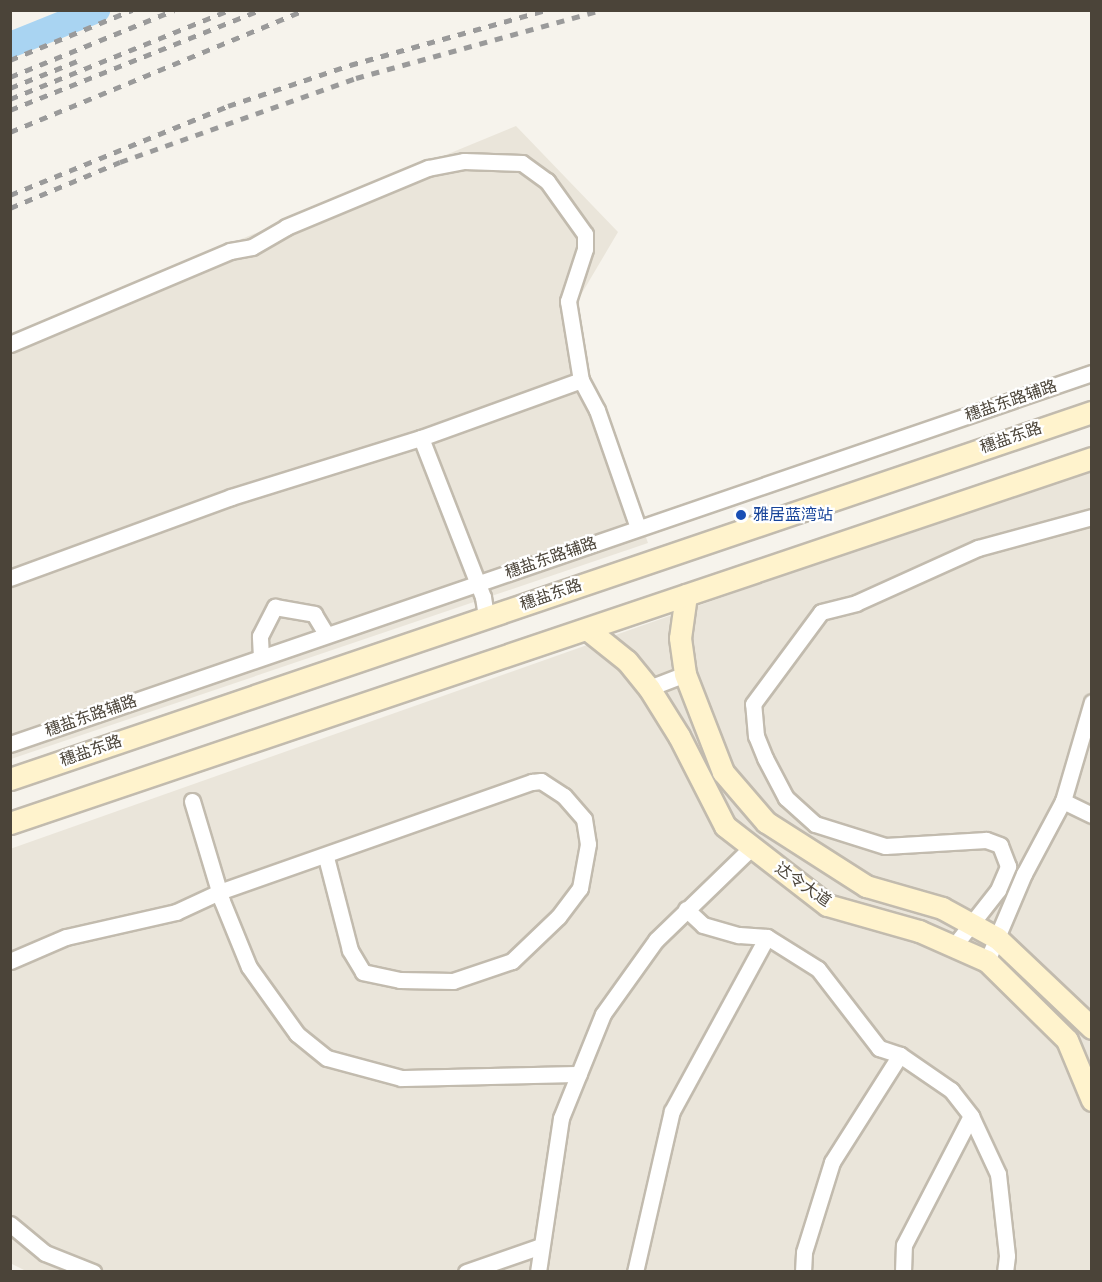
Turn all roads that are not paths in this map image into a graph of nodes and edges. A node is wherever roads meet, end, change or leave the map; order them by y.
1 (10, 344) edge
2 (1092, 373) edge
3 (581, 381) junction
4 (1092, 412) edge
5 (421, 438) junction
6 (1092, 458) edge
7 (1092, 517) edge
8 (638, 528) junction
9 (10, 578) edge
10 (478, 583) junction
11 (686, 595) junction
12 (486, 617) junction
13 (587, 629) junction
14 (326, 634) junction
15 (261, 657) junction
16 (685, 674) junction
17 (649, 688) junction
18 (1092, 702) edge
19 (10, 744) edge
20 (10, 779) edge
21 (192, 801) dead end
22 (1063, 801) junction
23 (1092, 815) edge
24 (10, 823) edge
25 (752, 847) junction
26 (326, 857) junction
27 (219, 892) junction
28 (686, 909) junction
29 (972, 924) junction
30 (767, 937) junction
31 (997, 938) junction
32 (954, 946) junction
33 (10, 961) edge
34 (987, 961) junction
35 (1092, 1028) edge
36 (900, 1056) junction
37 (579, 1074) junction
38 (1092, 1100) edge
39 (971, 1116) junction
40 (10, 1224) edge
41 (541, 1246) junction
42 (93, 1272) edge
43 (466, 1272) edge
44 (538, 1272) edge
45 (635, 1272) edge
46 (803, 1272) edge
47 (903, 1272) edge
48 (1005, 1272) edge

1 - 3 street
2 - 8 street, 穗盐东路辅路
3 - 5 street
3 - 8 street
4 - 12 main road, 穗盐东路
5 - 9 street
5 - 10 street
6 - 11 main road
7 - 29 street
8 - 10 street, 穗盐东路辅路
10 - 12 street
10 - 14 street, 穗盐东路辅路
11 - 13 main road
11 - 16 main road, 达令大道
12 - 20 main road, 穗盐东路
13 - 17 main road, 达令大道
13 - 24 main road
14 - 15 street, 穗盐东路辅路
14 - 15 street
15 - 19 street, 穗盐东路辅路
16 - 17 street
16 - 29 main road, 达令大道
17 - 25 main road, 达令大道
18 - 22 street
21 - 27 street
22 - 23 street
22 - 31 street
25 - 28 street
25 - 32 main road, 达令大道
26 - 26 street
26 - 27 street
27 - 33 street
27 - 37 street
28 - 30 street
28 - 37 street
29 - 31 main road, 达令大道
29 - 32 street
30 - 36 street
30 - 45 street
31 - 34 street
31 - 35 main road, 达令大道
32 - 34 main road, 达令大道
34 - 38 main road, 达令大道
36 - 39 street
36 - 46 street
37 - 41 street
39 - 47 street
39 - 48 street
40 - 42 street
41 - 43 street
41 - 44 street

